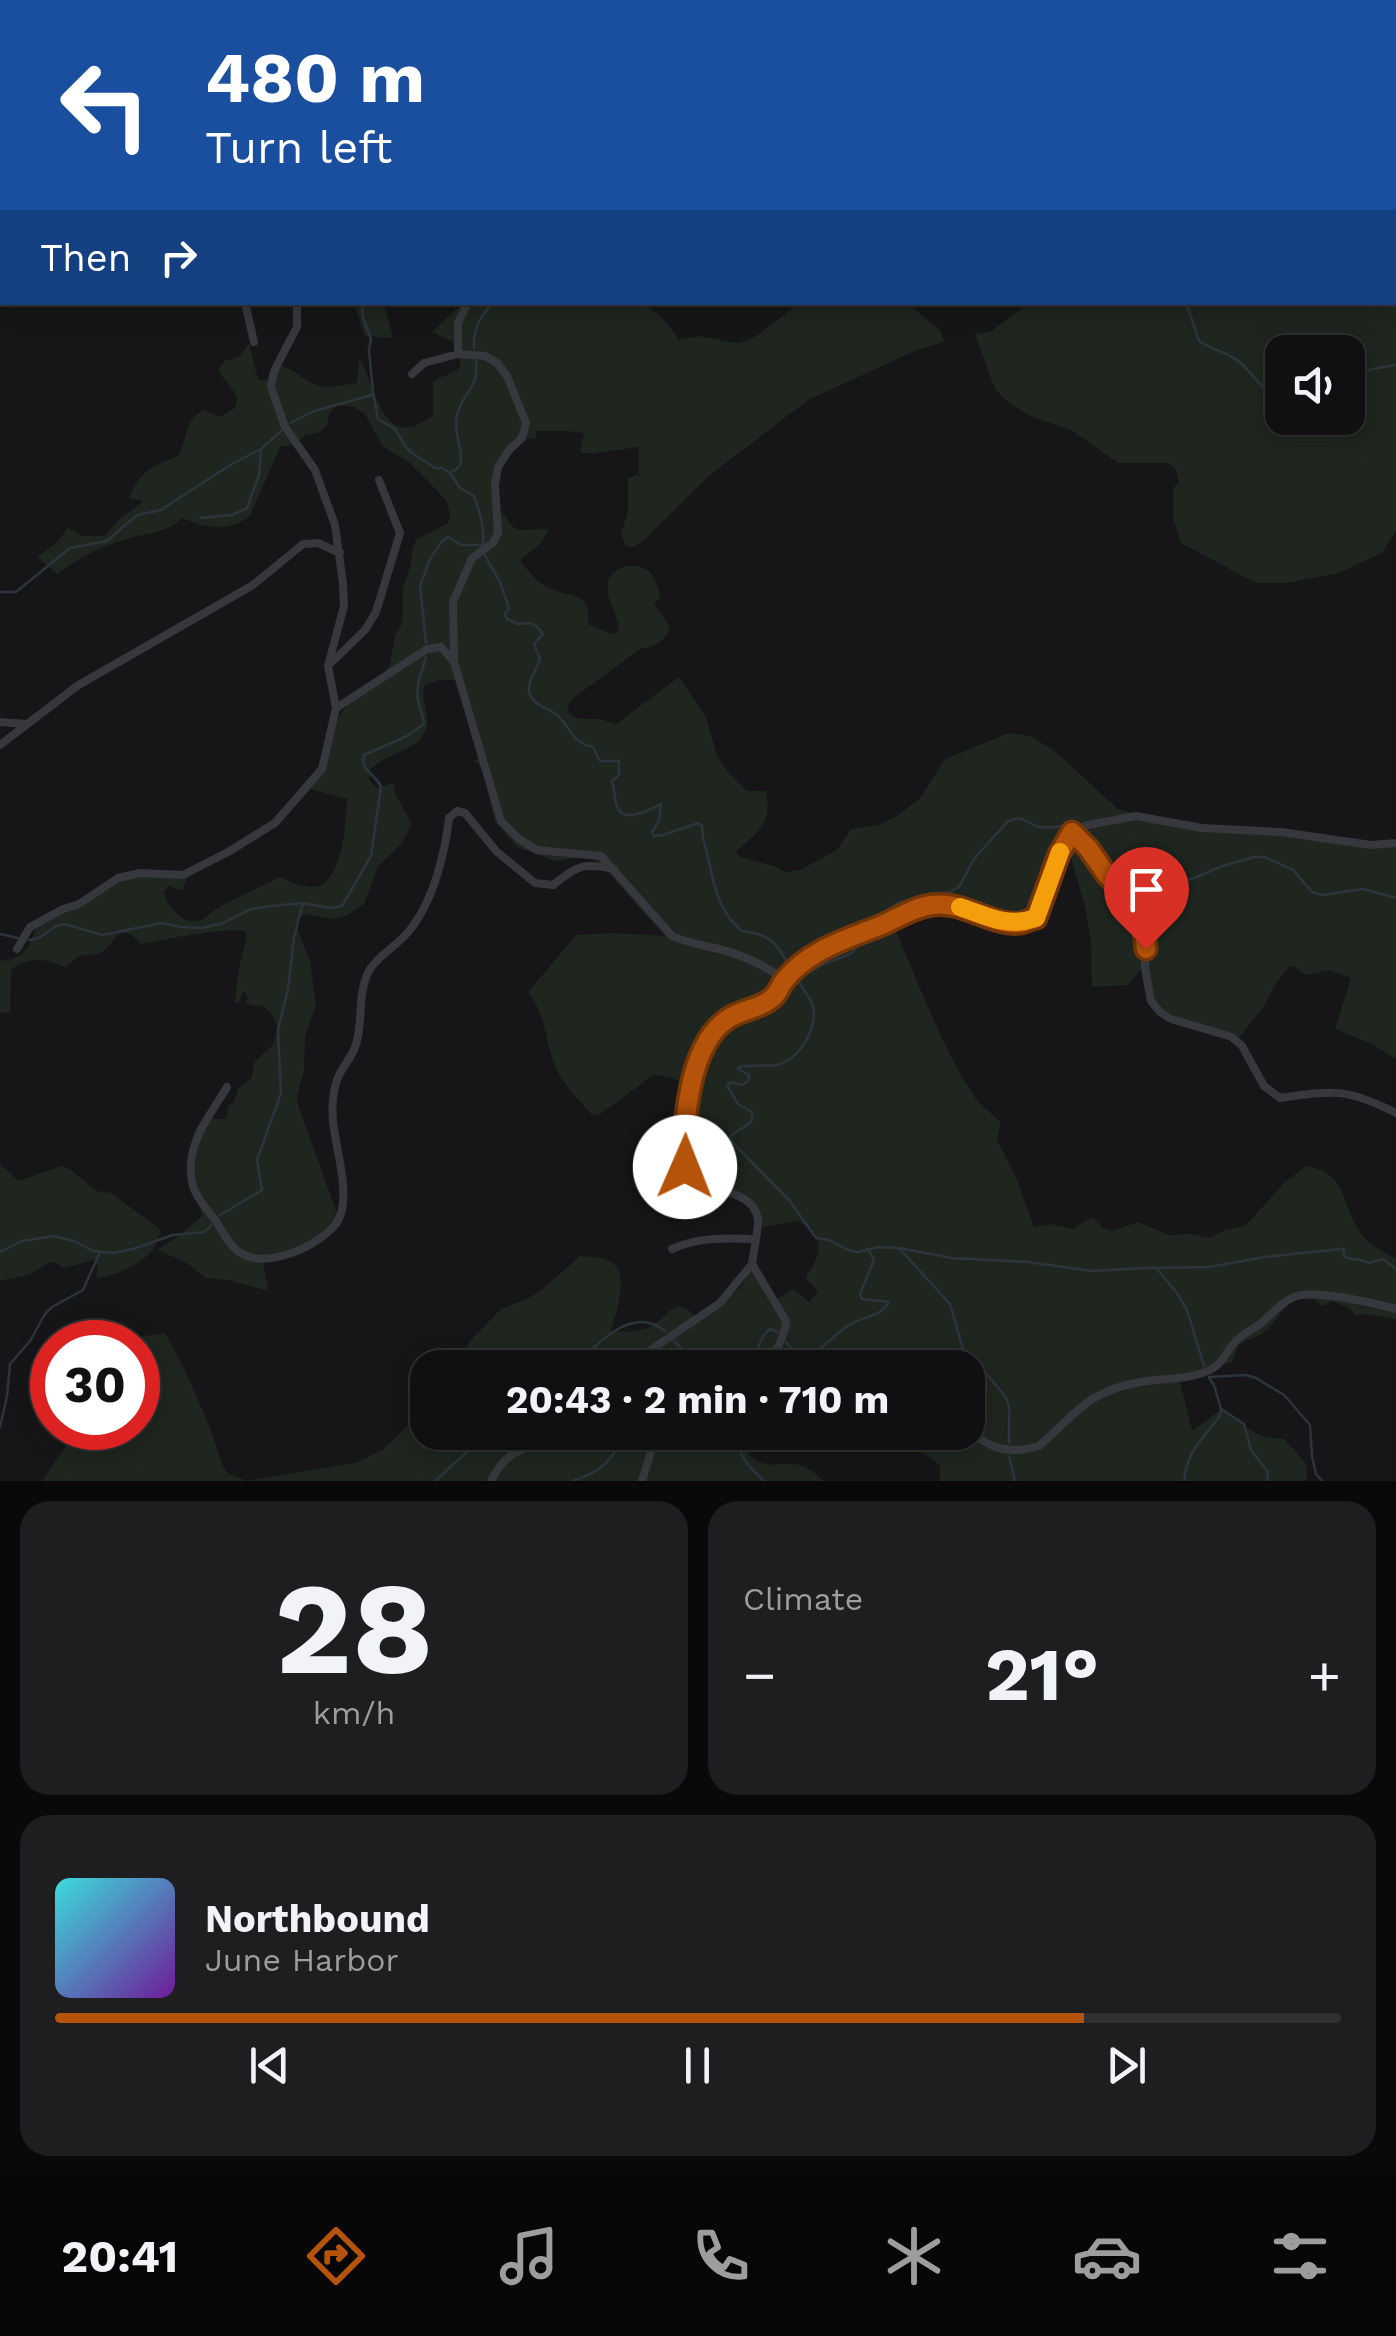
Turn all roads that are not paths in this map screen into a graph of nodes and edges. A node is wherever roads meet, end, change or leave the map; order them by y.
1 (246, 305) edge
2 (298, 305) edge
3 (467, 305) edge
4 (254, 342) dead end
5 (458, 354) junction
6 (412, 374) dead end
7 (379, 480) dead end
8 (340, 553) junction
9 (454, 662) junction
10 (328, 666) junction
11 (336, 708) junction
12 (0, 722) edge
13 (27, 724) junction
14 (0, 745) edge
15 (1072, 832) junction
16 (1396, 843) edge
17 (614, 870) junction
18 (16, 948) dead end
19 (785, 980) junction
20 (227, 1087) dead end
21 (1396, 1113) edge
22 (754, 1239) junction
23 (672, 1250) dead end
24 (752, 1264) junction
25 (1396, 1309) edge
26 (776, 1349) edge
27 (651, 1350) edge
28 (985, 1444) edge
29 (520, 1450) edge
30 (651, 1450) edge
31 (491, 1481) edge
32 (642, 1481) edge

1 - 4 street
2 - 8 street
3 - 5 street
5 - 6 street
5 - 9 street
7 - 10 street
8 - 10 street
8 - 13 street
9 - 11 street
9 - 17 street
10 - 11 street
11 - 18 street
12 - 13 street
13 - 14 street
15 - 16 street
15 - 19 street
15 - 21 street
17 - 19 street
17 - 20 street
19 - 22 street
22 - 23 street
22 - 24 street
24 - 26 street
24 - 27 street
25 - 28 street
29 - 31 street
30 - 32 street

